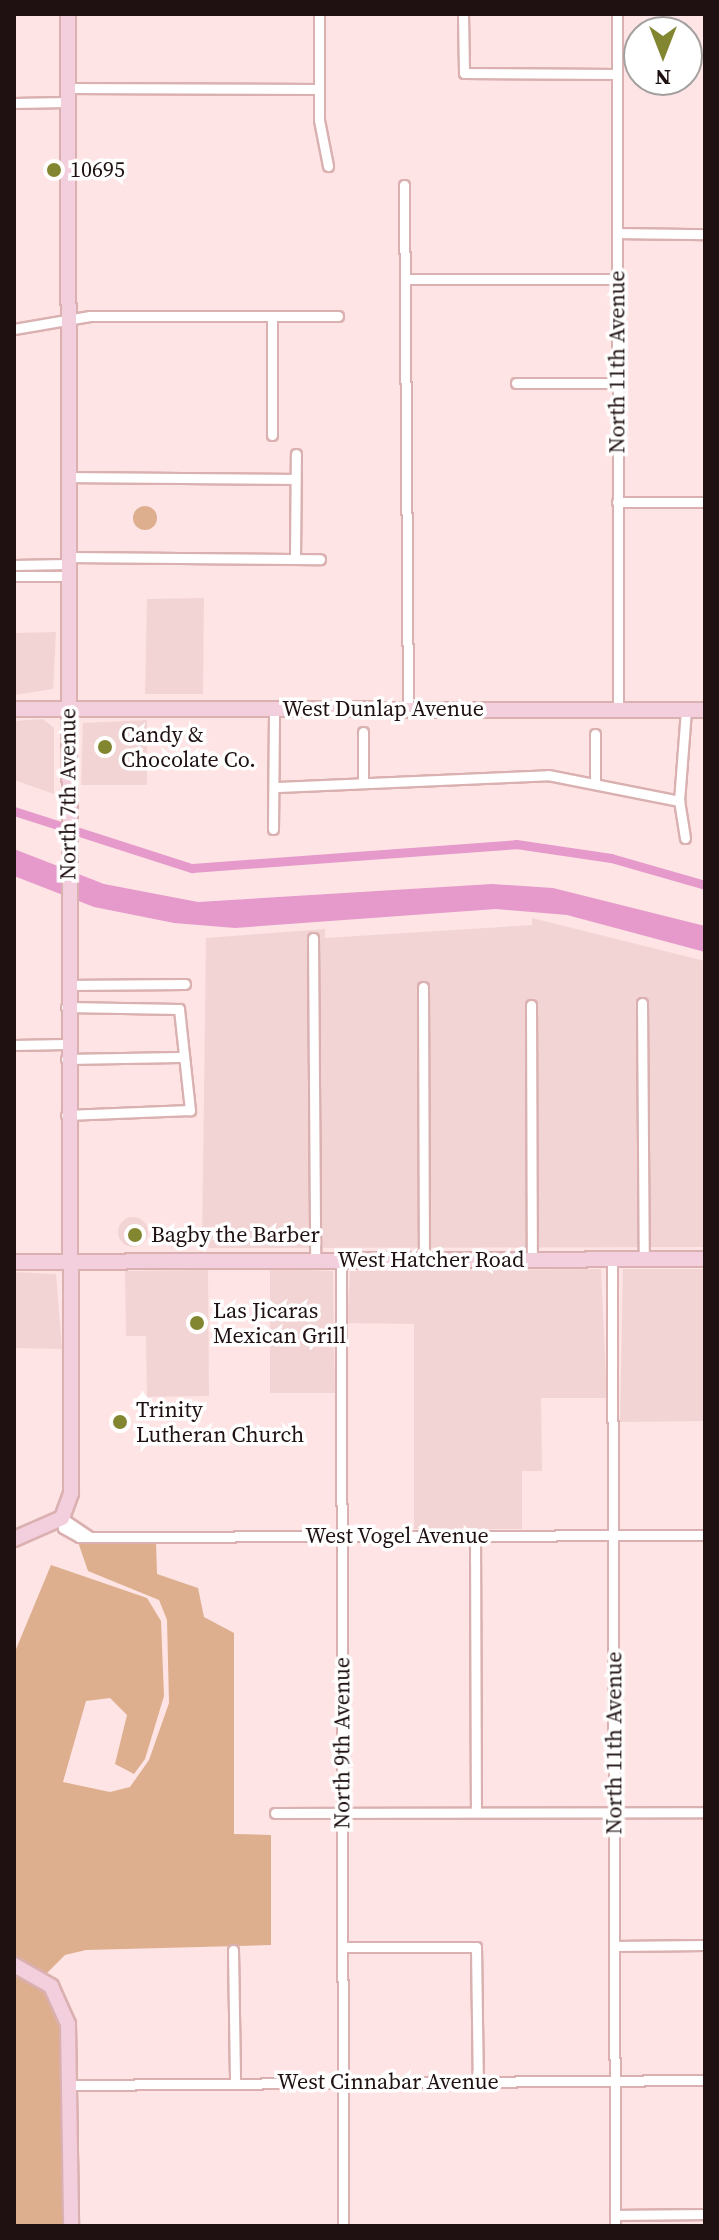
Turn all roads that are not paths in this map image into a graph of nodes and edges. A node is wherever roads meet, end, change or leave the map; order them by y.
1 (68, 14) edge
2 (319, 14) edge
3 (463, 14) edge
4 (617, 14) edge
5 (617, 74) junction
6 (319, 89) junction
7 (68, 95) junction
8 (14, 103) edge
9 (328, 166) dead end
10 (404, 185) dead end
11 (617, 233) junction
12 (705, 234) edge
13 (408, 279) junction
14 (616, 279) junction
15 (272, 316) junction
16 (338, 316) dead end
17 (66, 319) junction
18 (14, 329) edge
19 (516, 383) dead end
20 (617, 383) junction
21 (272, 435) dead end
22 (296, 454) dead end
23 (67, 477) junction
24 (295, 479) junction
25 (617, 502) junction
26 (705, 502) edge
27 (295, 559) junction
28 (320, 559) dead end
29 (14, 565) edge
30 (67, 566) junction
31 (14, 576) edge
32 (68, 708) junction
33 (274, 708) junction
34 (14, 709) edge
35 (408, 709) junction
36 (618, 710) junction
37 (686, 710) junction
38 (705, 710) edge
39 (363, 732) dead end
40 (595, 734) dead end
41 (595, 781) junction
42 (363, 783) junction
43 (278, 787) junction
44 (679, 801) junction
45 (273, 829) dead end
46 (685, 838) dead end
47 (313, 938) dead end
48 (185, 984) dead end
49 (67, 985) junction
50 (423, 987) dead end
51 (642, 1003) dead end
52 (531, 1005) dead end
53 (66, 1007) junction
54 (14, 1045) edge
55 (66, 1052) junction
56 (179, 1057) junction
57 (66, 1115) junction
58 (705, 1259) edge
59 (315, 1260) junction
60 (341, 1260) junction
61 (424, 1260) junction
62 (532, 1260) junction
63 (612, 1260) junction
64 (644, 1260) junction
65 (67, 1261) junction
66 (14, 1262) edge
67 (62, 1518) junction
68 (612, 1535) junction
69 (705, 1535) edge
70 (341, 1536) junction
71 (475, 1536) junction
72 (14, 1539) edge
73 (343, 1812) junction
74 (476, 1812) junction
75 (614, 1812) junction
76 (705, 1812) edge
77 (275, 1813) dead end
78 (705, 1945) edge
79 (614, 1946) junction
80 (343, 1947) junction
81 (233, 1950) dead end
82 (14, 1965) edge
83 (705, 2080) edge
84 (614, 2081) junction
85 (478, 2082) junction
86 (343, 2083) junction
87 (235, 2084) junction
88 (71, 2085) junction
89 (705, 2214) edge
90 (615, 2215) junction
91 (71, 2226) edge
92 (343, 2226) edge
93 (615, 2226) edge

1 - 7 main road, North 7th Avenue
2 - 6 street
3 - 5 street
4 - 5 street, North 11th Avenue
5 - 11 street, North 11th Avenue
6 - 7 street
6 - 9 street
7 - 8 street
7 - 17 main road, North 7th Avenue
10 - 13 street
11 - 12 street
11 - 14 street, North 11th Avenue
13 - 14 street
13 - 35 street
14 - 20 street, North 11th Avenue
15 - 16 street
15 - 17 street
15 - 21 street
17 - 18 street
17 - 23 main road, North 7th Avenue
19 - 20 street
20 - 25 street, North 11th Avenue
22 - 24 street
23 - 24 street
23 - 30 main road, North 7th Avenue
24 - 27 street
25 - 26 street
25 - 36 street, North 11th Avenue
27 - 28 street
27 - 30 street
29 - 30 street
30 - 31 street
30 - 32 main road, North 7th Avenue
32 - 33 main road, West Dunlap Avenue
32 - 34 main road, West Dunlap Avenue
32 - 49 main road, North 7th Avenue
33 - 35 main road, West Dunlap Avenue
33 - 43 street
35 - 36 main road, West Dunlap Avenue
36 - 37 main road, West Dunlap Avenue
37 - 38 main road, West Dunlap Avenue
37 - 44 street
39 - 42 street
40 - 41 street
41 - 42 street
41 - 44 street
42 - 43 street
43 - 45 street
44 - 46 street
47 - 59 street
48 - 49 street
49 - 53 main road, North 7th Avenue
50 - 61 street
51 - 64 street
52 - 62 street
53 - 55 main road, North 7th Avenue
53 - 56 street
54 - 55 street
55 - 56 street
55 - 57 main road, North 7th Avenue
56 - 57 street
57 - 65 main road, North 7th Avenue
58 - 64 main road, West Hatcher Road
59 - 60 main road, West Hatcher Road
59 - 65 main road, West Hatcher Road
60 - 61 main road, West Hatcher Road
60 - 70 street, North 9th Avenue
61 - 62 main road, West Hatcher Road
62 - 63 main road, West Hatcher Road
63 - 64 main road, West Hatcher Road
63 - 68 street, North 11th Avenue
65 - 66 main road, West Hatcher Road
65 - 67 main road, North 7th Avenue
67 - 70 street, West Vogel Avenue
67 - 72 main road
68 - 69 street, West Vogel Avenue
68 - 71 street, West Vogel Avenue
68 - 75 street, North 11th Avenue
70 - 71 street, West Vogel Avenue
70 - 73 street, North 9th Avenue
71 - 74 street
73 - 74 street
73 - 77 street
73 - 80 street, North 9th Avenue
74 - 75 street
75 - 76 street
75 - 79 street, North 11th Avenue
78 - 79 street
79 - 84 street, North 11th Avenue
80 - 85 street
80 - 86 street, North 9th Avenue
81 - 87 street
82 - 88 main road
83 - 84 street, West Cinnabar Avenue
84 - 85 street, West Cinnabar Avenue
84 - 90 street, North 11th Avenue
85 - 86 street, West Cinnabar Avenue
86 - 87 street, West Cinnabar Avenue
86 - 92 street, North 9th Avenue
87 - 88 street, West Cinnabar Avenue
88 - 91 main road
89 - 90 street
90 - 93 street, North 11th Avenue

